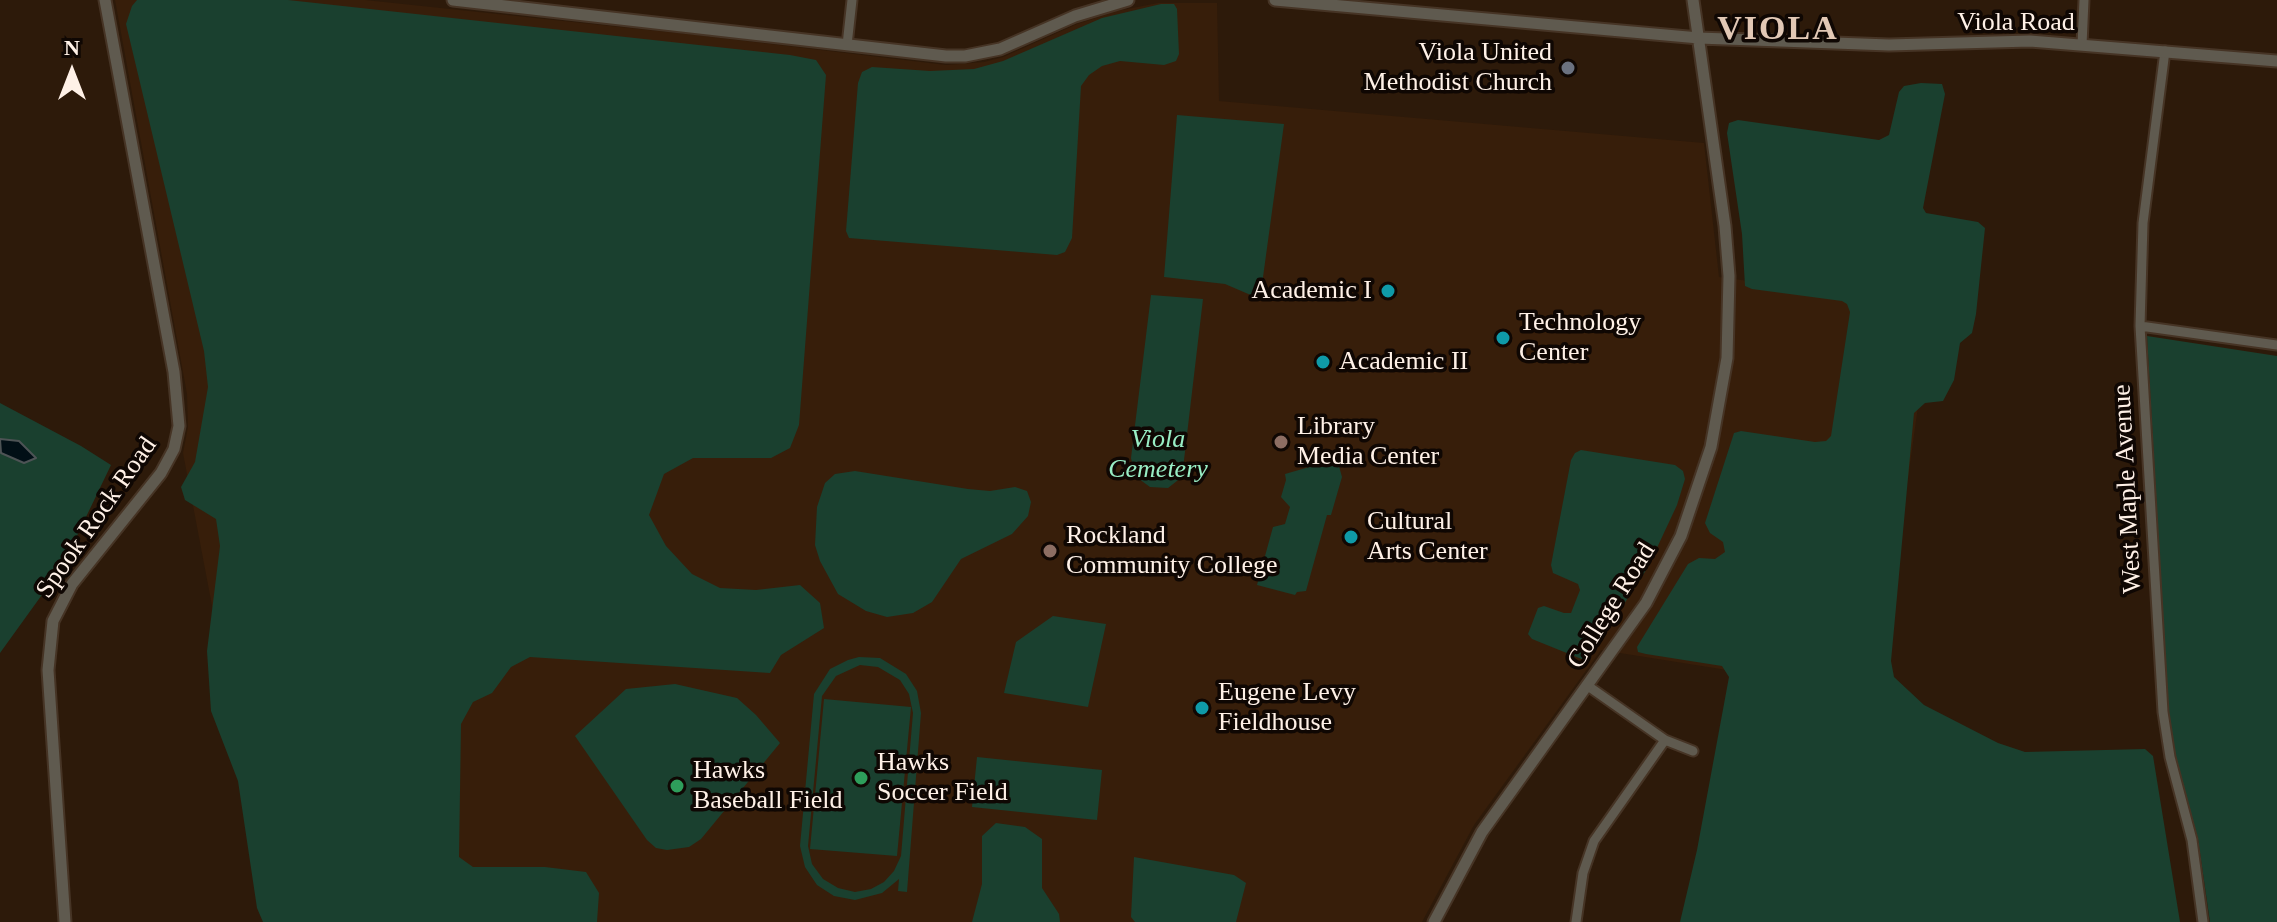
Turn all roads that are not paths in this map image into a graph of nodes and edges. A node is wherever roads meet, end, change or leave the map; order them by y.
1 (105, 0) edge
2 (453, 0) edge
3 (852, 0) edge
4 (1128, 0) edge
5 (1275, 0) edge
6 (1693, 0) edge
7 (2084, 0) edge
8 (498, 2) edge
9 (1311, 2) edge
10 (1699, 38) junction
11 (847, 45) junction
12 (2082, 45) junction
13 (2165, 51) junction
14 (2277, 61) edge
15 (2140, 326) junction
16 (2277, 345) edge
17 (1588, 686) junction
18 (1665, 740) junction
19 (1693, 751) dead end
20 (65, 922) edge
21 (1434, 922) edge
22 (1576, 922) edge
23 (2203, 922) edge

1 - 20 street, Spook Rock Road
2 - 8 street
3 - 11 street
4 - 11 street
5 - 9 street, Viola Road
6 - 10 street, College Road
7 - 12 street
8 - 11 street
9 - 10 street, Viola Road
10 - 12 street, Viola Road
10 - 17 street, College Road
12 - 13 street, Viola Road
13 - 14 street, Viola Road
13 - 15 street, West Maple Avenue
15 - 16 street
15 - 23 street, West Maple Avenue
17 - 18 street
17 - 21 street, College Road
18 - 19 street
18 - 22 street

